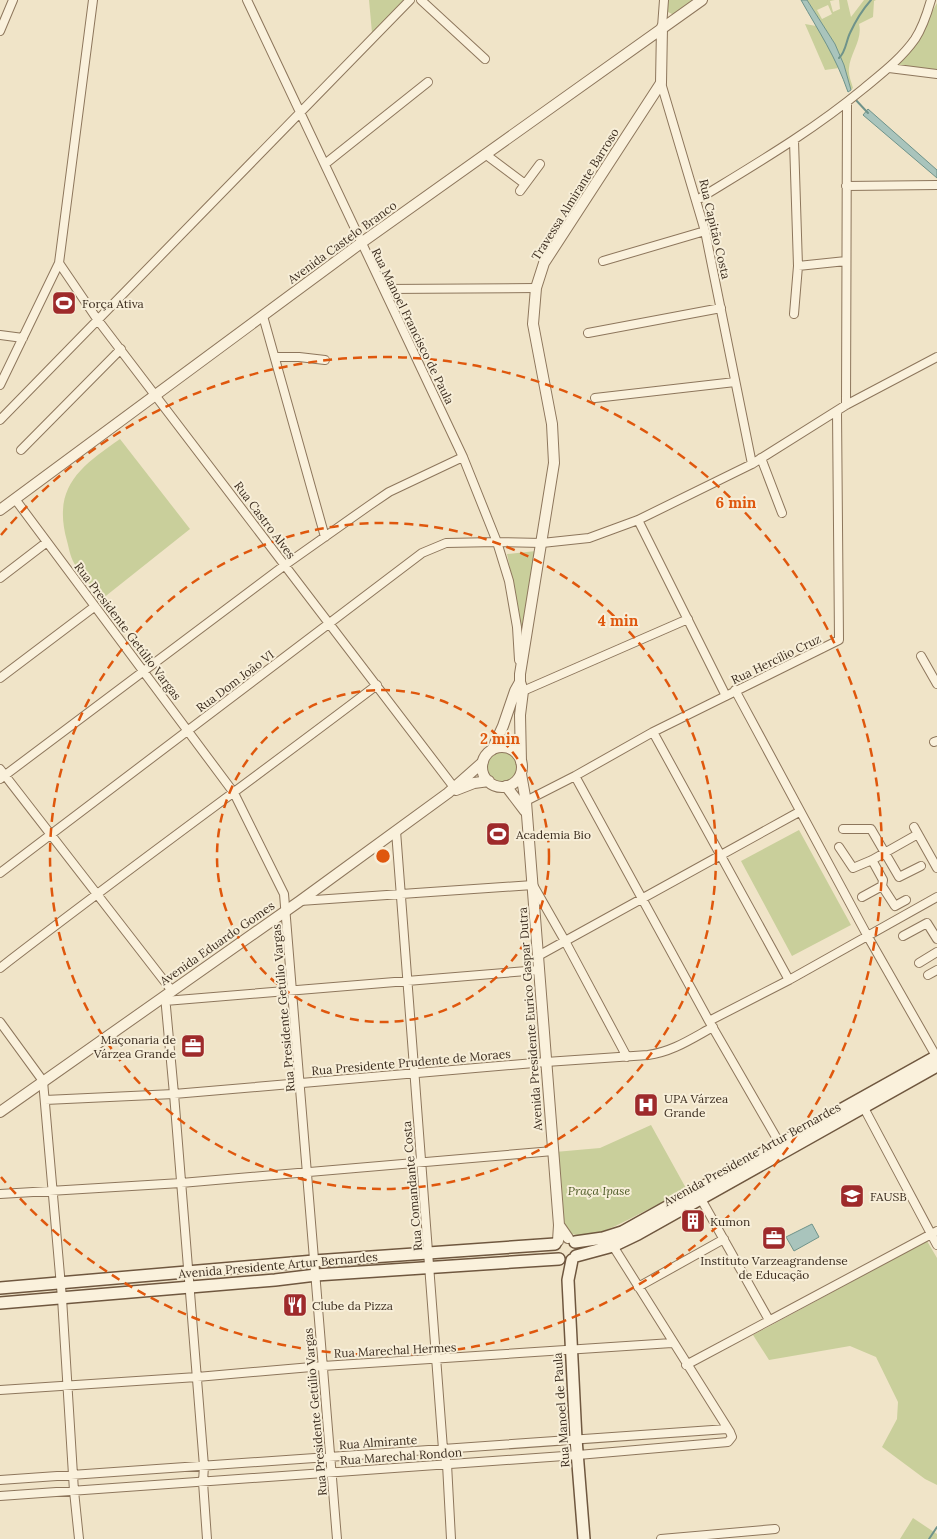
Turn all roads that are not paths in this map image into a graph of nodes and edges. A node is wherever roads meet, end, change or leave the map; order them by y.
1 (13, 0) edge
2 (93, 0) edge
3 (247, 0) edge
4 (410, 0) edge
5 (421, 0) edge
6 (664, 0) edge
7 (702, 0) edge
8 (931, 0) edge
9 (662, 27) junction
10 (0, 30) edge
11 (486, 59) dead end
12 (889, 68) junction
13 (937, 74) edge
14 (428, 82) dead end
15 (661, 83) junction
16 (847, 103) junction
17 (299, 112) junction
18 (794, 141) junction
19 (486, 154) junction
20 (325, 164) junction
21 (540, 164) dead end
22 (937, 185) edge
23 (846, 186) junction
24 (697, 200) junction
25 (705, 231) junction
26 (361, 243) junction
27 (603, 261) dead end
28 (846, 261) junction
29 (59, 263) junction
30 (798, 266) junction
31 (536, 288) junction
32 (385, 289) junction
33 (721, 308) junction
34 (794, 314) dead end
35 (263, 316) junction
36 (97, 318) junction
37 (588, 333) dead end
38 (0, 335) edge
39 (23, 338) junction
40 (121, 349) junction
41 (275, 357) junction
42 (937, 357) edge
43 (325, 360) dead end
44 (735, 382) junction
45 (0, 385) edge
46 (156, 395) junction
47 (595, 398) dead end
48 (846, 405) junction
49 (837, 412) junction
50 (0, 420) edge
51 (20, 450) dead end
52 (463, 457) junction
53 (761, 458) junction
54 (752, 464) junction
55 (15, 499) junction
56 (0, 510) edge
57 (782, 513) dead end
58 (638, 520) junction
59 (325, 537) junction
60 (47, 542) junction
61 (497, 542) junction
62 (542, 543) junction
63 (285, 565) junction
64 (0, 578) edge
65 (94, 607) junction
66 (688, 619) junction
67 (330, 624) junction
68 (921, 656) dead end
69 (144, 671) junction
70 (0, 678) edge
71 (519, 684) junction
72 (937, 684) edge
73 (376, 685) junction
74 (735, 690) junction
75 (726, 696) junction
76 (188, 730) junction
77 (653, 732) junction
78 (492, 750) junction
79 (483, 762) junction
80 (522, 762) junction
81 (2, 774) edge
82 (521, 774) junction
83 (575, 776) junction
84 (489, 781) junction
85 (506, 786) junction
86 (453, 790) junction
87 (234, 793) junction
88 (524, 805) junction
89 (799, 812) junction
90 (843, 829) dead end
91 (396, 831) junction
92 (51, 835) junction
93 (839, 847) dead end
94 (885, 854) junction
95 (720, 855) junction
96 (935, 859) edge
97 (872, 860) junction
98 (921, 866) dead end
99 (937, 868) edge
100 (0, 873) edge
101 (532, 885) junction
102 (882, 886) junction
103 (97, 894) junction
104 (400, 894) junction
105 (937, 897) edge
106 (862, 898) dead end
107 (641, 899) junction
108 (906, 900) dead end
109 (300, 901) junction
110 (286, 910) junction
111 (867, 935) junction
112 (903, 936) dead end
113 (937, 939) edge
114 (565, 941) junction
115 (937, 952) edge
116 (538, 956) junction
117 (919, 963) dead end
118 (0, 968) edge
119 (539, 970) junction
120 (937, 970) edge
121 (928, 975) dead end
122 (789, 980) junction
123 (408, 981) junction
124 (293, 991) junction
125 (167, 996) junction
126 (0, 1022) edge
127 (711, 1024) junction
128 (937, 1056) edge
129 (627, 1057) junction
130 (546, 1062) junction
131 (937, 1066) edge
132 (414, 1074) junction
133 (43, 1081) junction
134 (300, 1084) junction
135 (174, 1094) junction
136 (45, 1100) junction
137 (864, 1108) junction
138 (0, 1112) edge
139 (780, 1144) junction
140 (553, 1151) junction
141 (421, 1163) junction
142 (307, 1172) junction
143 (181, 1184) junction
144 (53, 1190) junction
145 (0, 1194) edge
146 (702, 1199) junction
147 (934, 1232) edge
148 (724, 1239) junction
149 (564, 1241) junction
150 (937, 1245) edge
151 (613, 1246) junction
152 (428, 1253) junction
153 (567, 1259) junction
154 (314, 1261) junction
155 (429, 1267) junction
156 (189, 1273) junction
157 (316, 1275) junction
158 (60, 1283) junction
159 (190, 1287) junction
160 (638, 1287) junction
161 (0, 1288) edge
162 (62, 1298) junction
163 (0, 1303) edge
164 (769, 1320) junction
165 (672, 1343) junction
166 (571, 1350) junction
167 (437, 1359) junction
168 (686, 1365) junction
169 (323, 1366) junction
170 (197, 1377) junction
171 (67, 1385) junction
172 (0, 1390) edge
173 (727, 1428) junction
174 (576, 1439) junction
175 (444, 1448) junction
176 (578, 1455) junction
177 (329, 1457) junction
178 (447, 1464) junction
179 (204, 1466) junction
180 (332, 1472) junction
181 (74, 1475) junction
182 (0, 1480) edge
183 (203, 1482) junction
184 (74, 1491) junction
185 (0, 1496) edge
186 (775, 1529) dead end
187 (79, 1539) edge
188 (207, 1539) edge
189 (337, 1539) edge
190 (451, 1539) edge
191 (584, 1539) edge
192 (661, 1539) edge

1 - 10 street
2 - 29 street
3 - 17 street, Rua Manoel Francisco de Paula
4 - 17 street
5 - 11 street
6 - 9 street, Rua Capitão Costa
7 - 9 street, Avenida Castelo Branco
8 - 12 street
9 - 15 street, Rua Capitão Costa
9 - 19 street, Avenida Castelo Branco
12 - 13 street
12 - 16 street
14 - 20 street
15 - 24 street, Rua Capitão Costa
15 - 31 street, Travessa Almirante Barroso
16 - 18 street
16 - 23 street
17 - 20 street, Rua Manoel Francisco de Paula
17 - 36 street
18 - 24 street
18 - 30 street
19 - 21 street
19 - 26 street, Avenida Castelo Branco
20 - 26 street, Rua Manoel Francisco de Paula
22 - 23 street
23 - 28 street
24 - 25 street, Rua Capitão Costa
25 - 27 street
25 - 33 street, Rua Capitão Costa
26 - 32 street, Rua Manoel Francisco de Paula
26 - 35 street, Avenida Castelo Branco
28 - 30 street
28 - 48 street
29 - 36 street, Rua Castro Alves
29 - 39 street
30 - 34 street
31 - 32 street
31 - 62 street, Travessa Almirante Barroso
32 - 52 street, Rua Manoel Francisco de Paula
33 - 37 street
33 - 44 street, Rua Capitão Costa
35 - 41 street
35 - 46 street, Avenida Castelo Branco
36 - 40 street, Rua Castro Alves
36 - 50 street
38 - 39 street
39 - 45 street
40 - 46 street, Rua Castro Alves
40 - 51 street
41 - 43 street
41 - 59 street
42 - 48 street, Rua Dom João VI
44 - 47 street
44 - 54 street, Rua Capitão Costa
46 - 55 street, Avenida Castelo Branco
46 - 63 street, Rua Castro Alves
48 - 49 street, Rua Dom João VI
49 - 53 street, Rua Dom João VI
49 - 74 street, Rua Hercílio Cruz
52 - 59 street
52 - 61 street, Rua Manoel Francisco de Paula
53 - 54 street, Rua Dom João VI
53 - 57 street
54 - 58 street, Rua Dom João VI
55 - 56 street, Avenida Castelo Branco
55 - 60 street, Rua Presidente Getúlio Vargas
58 - 62 street, Rua Dom João VI
58 - 66 street
59 - 63 street
60 - 64 street
60 - 65 street, Rua Presidente Getúlio Vargas
61 - 62 street, Rua Dom João VI
61 - 67 street, Rua Dom João VI
61 - 71 street, Rua Manoel Francisco de Paula
62 - 71 street, Travessa Almirante Barroso
63 - 67 street, Rua Castro Alves
63 - 69 street
65 - 69 street, Rua Presidente Getúlio Vargas
65 - 70 street
66 - 71 street
66 - 75 street
67 - 73 street, Rua Castro Alves
67 - 76 street, Rua Dom João VI
68 - 72 street
69 - 76 street, Rua Presidente Getúlio Vargas
69 - 81 street
71 - 78 street
71 - 80 street
73 - 86 street, Rua Castro Alves
73 - 87 street
74 - 75 street, Rua Hercílio Cruz
74 - 89 street
75 - 77 street, Rua Hercílio Cruz
76 - 87 street, Rua Presidente Getúlio Vargas
76 - 92 street, Rua Dom João VI
77 - 83 street, Rua Hercílio Cruz
77 - 95 street
78 - 79 street
78 - 80 street
79 - 84 street
79 - 86 street, Avenida Eduardo Gomes
80 - 82 street
81 - 92 street
82 - 85 street
82 - 88 street, Avenida Presidente Eurico Gaspar Dutra
83 - 88 street, Rua Hercílio Cruz
83 - 107 street
84 - 85 street
84 - 86 street
85 - 88 street
86 - 91 street, Avenida Eduardo Gomes
87 - 103 street
87 - 110 street, Rua Presidente Getúlio Vargas
88 - 101 street, Avenida Presidente Eurico Gaspar Dutra
89 - 95 street
89 - 111 street
90 - 94 street
91 - 104 street, Rua Comandante Costa
91 - 109 street, Avenida Eduardo Gomes
92 - 100 street, Rua Dom João VI
92 - 103 street
93 - 97 street
94 - 96 street
94 - 97 street
94 - 98 street
95 - 107 street
95 - 122 street
96 - 99 street
97 - 102 street
101 - 104 street
101 - 114 street
101 - 116 street, Avenida Presidente Eurico Gaspar Dutra
102 - 106 street
102 - 108 street
103 - 118 street
103 - 125 street
104 - 109 street
104 - 123 street, Rua Comandante Costa
105 - 111 street, Rua Presidente Prudente de Moraes
107 - 114 street
107 - 127 street
109 - 110 street, Avenida Eduardo Gomes
110 - 124 street, Rua Presidente Getúlio Vargas
110 - 125 street, Avenida Eduardo Gomes
111 - 122 street, Rua Presidente Prudente de Moraes
111 - 128 street
112 - 113 street
114 - 116 street
114 - 129 street
115 - 117 street
116 - 119 street, Avenida Presidente Eurico Gaspar Dutra
119 - 123 street
119 - 130 street, Avenida Presidente Eurico Gaspar Dutra
120 - 121 street
122 - 127 street, Rua Presidente Prudente de Moraes
123 - 124 street
123 - 132 street, Rua Comandante Costa
124 - 125 street
124 - 134 street, Rua Presidente Getúlio Vargas
125 - 133 street, Avenida Eduardo Gomes
125 - 135 street
126 - 133 street
127 - 129 street, Rua Presidente Prudente de Moraes
127 - 139 street
128 - 139 main road, Avenida Presidente Artur Bernardes
129 - 130 street, Rua Presidente Prudente de Moraes
130 - 132 street, Rua Presidente Prudente de Moraes
130 - 140 street, Avenida Presidente Eurico Gaspar Dutra
131 - 137 main road, Avenida Presidente Artur Bernardes
132 - 134 street, Rua Presidente Prudente de Moraes
132 - 141 street, Rua Comandante Costa
133 - 136 street
133 - 138 street, Avenida Eduardo Gomes
134 - 135 street, Rua Presidente Prudente de Moraes
134 - 142 street, Rua Presidente Getúlio Vargas
135 - 136 street, Rua Presidente Prudente de Moraes
135 - 143 street
136 - 144 street
137 - 146 main road, Avenida Presidente Artur Bernardes
137 - 147 street
139 - 149 main road, Avenida Presidente Artur Bernardes
140 - 141 street
140 - 149 street, Avenida Presidente Eurico Gaspar Dutra
141 - 142 street
141 - 152 street, Rua Comandante Costa
142 - 143 street
142 - 154 street, Rua Presidente Getúlio Vargas
143 - 144 street
143 - 156 street
144 - 145 street
144 - 158 street
146 - 148 street
146 - 151 main road, Avenida Presidente Artur Bernardes
147 - 150 street
147 - 164 street
148 - 160 street
148 - 164 street
149 - 152 main road, Avenida Presidente Artur Bernardes
149 - 153 main road
149 - 153 main road
151 - 153 main road, Avenida Presidente Artur Bernardes
151 - 160 street
152 - 154 main road, Avenida Presidente Artur Bernardes
152 - 155 street, Rua Comandante Costa
153 - 155 main road, Avenida Presidente Artur Bernardes
153 - 166 main road, Rua Manoel de Paula
154 - 156 main road, Avenida Presidente Artur Bernardes
154 - 157 street, Rua Presidente Getúlio Vargas
155 - 157 main road, Avenida Presidente Artur Bernardes
155 - 167 street, Rua Comandante Costa
156 - 158 main road, Avenida Presidente Artur Bernardes
156 - 159 street
157 - 159 main road, Avenida Presidente Artur Bernardes
157 - 169 street, Rua Presidente Getúlio Vargas
158 - 161 main road, Avenida Presidente Artur Bernardes
158 - 162 street
159 - 162 main road, Avenida Presidente Artur Bernardes
159 - 170 street
160 - 165 street
162 - 163 main road, Avenida Presidente Artur Bernardes
162 - 171 street
164 - 168 street
165 - 166 street, Rua Marechal Hermes
165 - 168 street
166 - 167 street, Rua Marechal Hermes
166 - 174 main road, Rua Manoel de Paula
167 - 169 street, Rua Marechal Hermes
167 - 175 street, Rua Comandante Costa
168 - 173 street
169 - 170 street, Rua Marechal Hermes
169 - 177 street, Rua Presidente Getúlio Vargas
170 - 171 street, Rua Marechal Hermes
170 - 179 street
171 - 172 street, Rua Marechal Hermes
171 - 181 street
173 - 174 street, Rua Almirante
173 - 176 street, Rua Marechal Rondon
174 - 175 street, Rua Almirante
174 - 176 main road, Rua Manoel de Paula
175 - 177 street, Rua Almirante
175 - 178 street, Rua Comandante Costa
176 - 178 street, Rua Marechal Rondon
176 - 191 main road, Rua Manoel de Paula
177 - 179 street, Rua Almirante
177 - 180 street, Rua Presidente Getúlio Vargas
178 - 180 street, Rua Marechal Rondon
178 - 190 street, Rua Comandante Costa
179 - 181 street, Rua Almirante
179 - 183 street
180 - 183 street, Rua Marechal Rondon
180 - 189 street, Rua Presidente Getúlio Vargas
181 - 182 street, Rua Almirante
181 - 184 street
183 - 184 street, Rua Marechal Rondon
183 - 188 street
184 - 185 street, Rua Marechal Rondon
184 - 187 street
186 - 192 street

